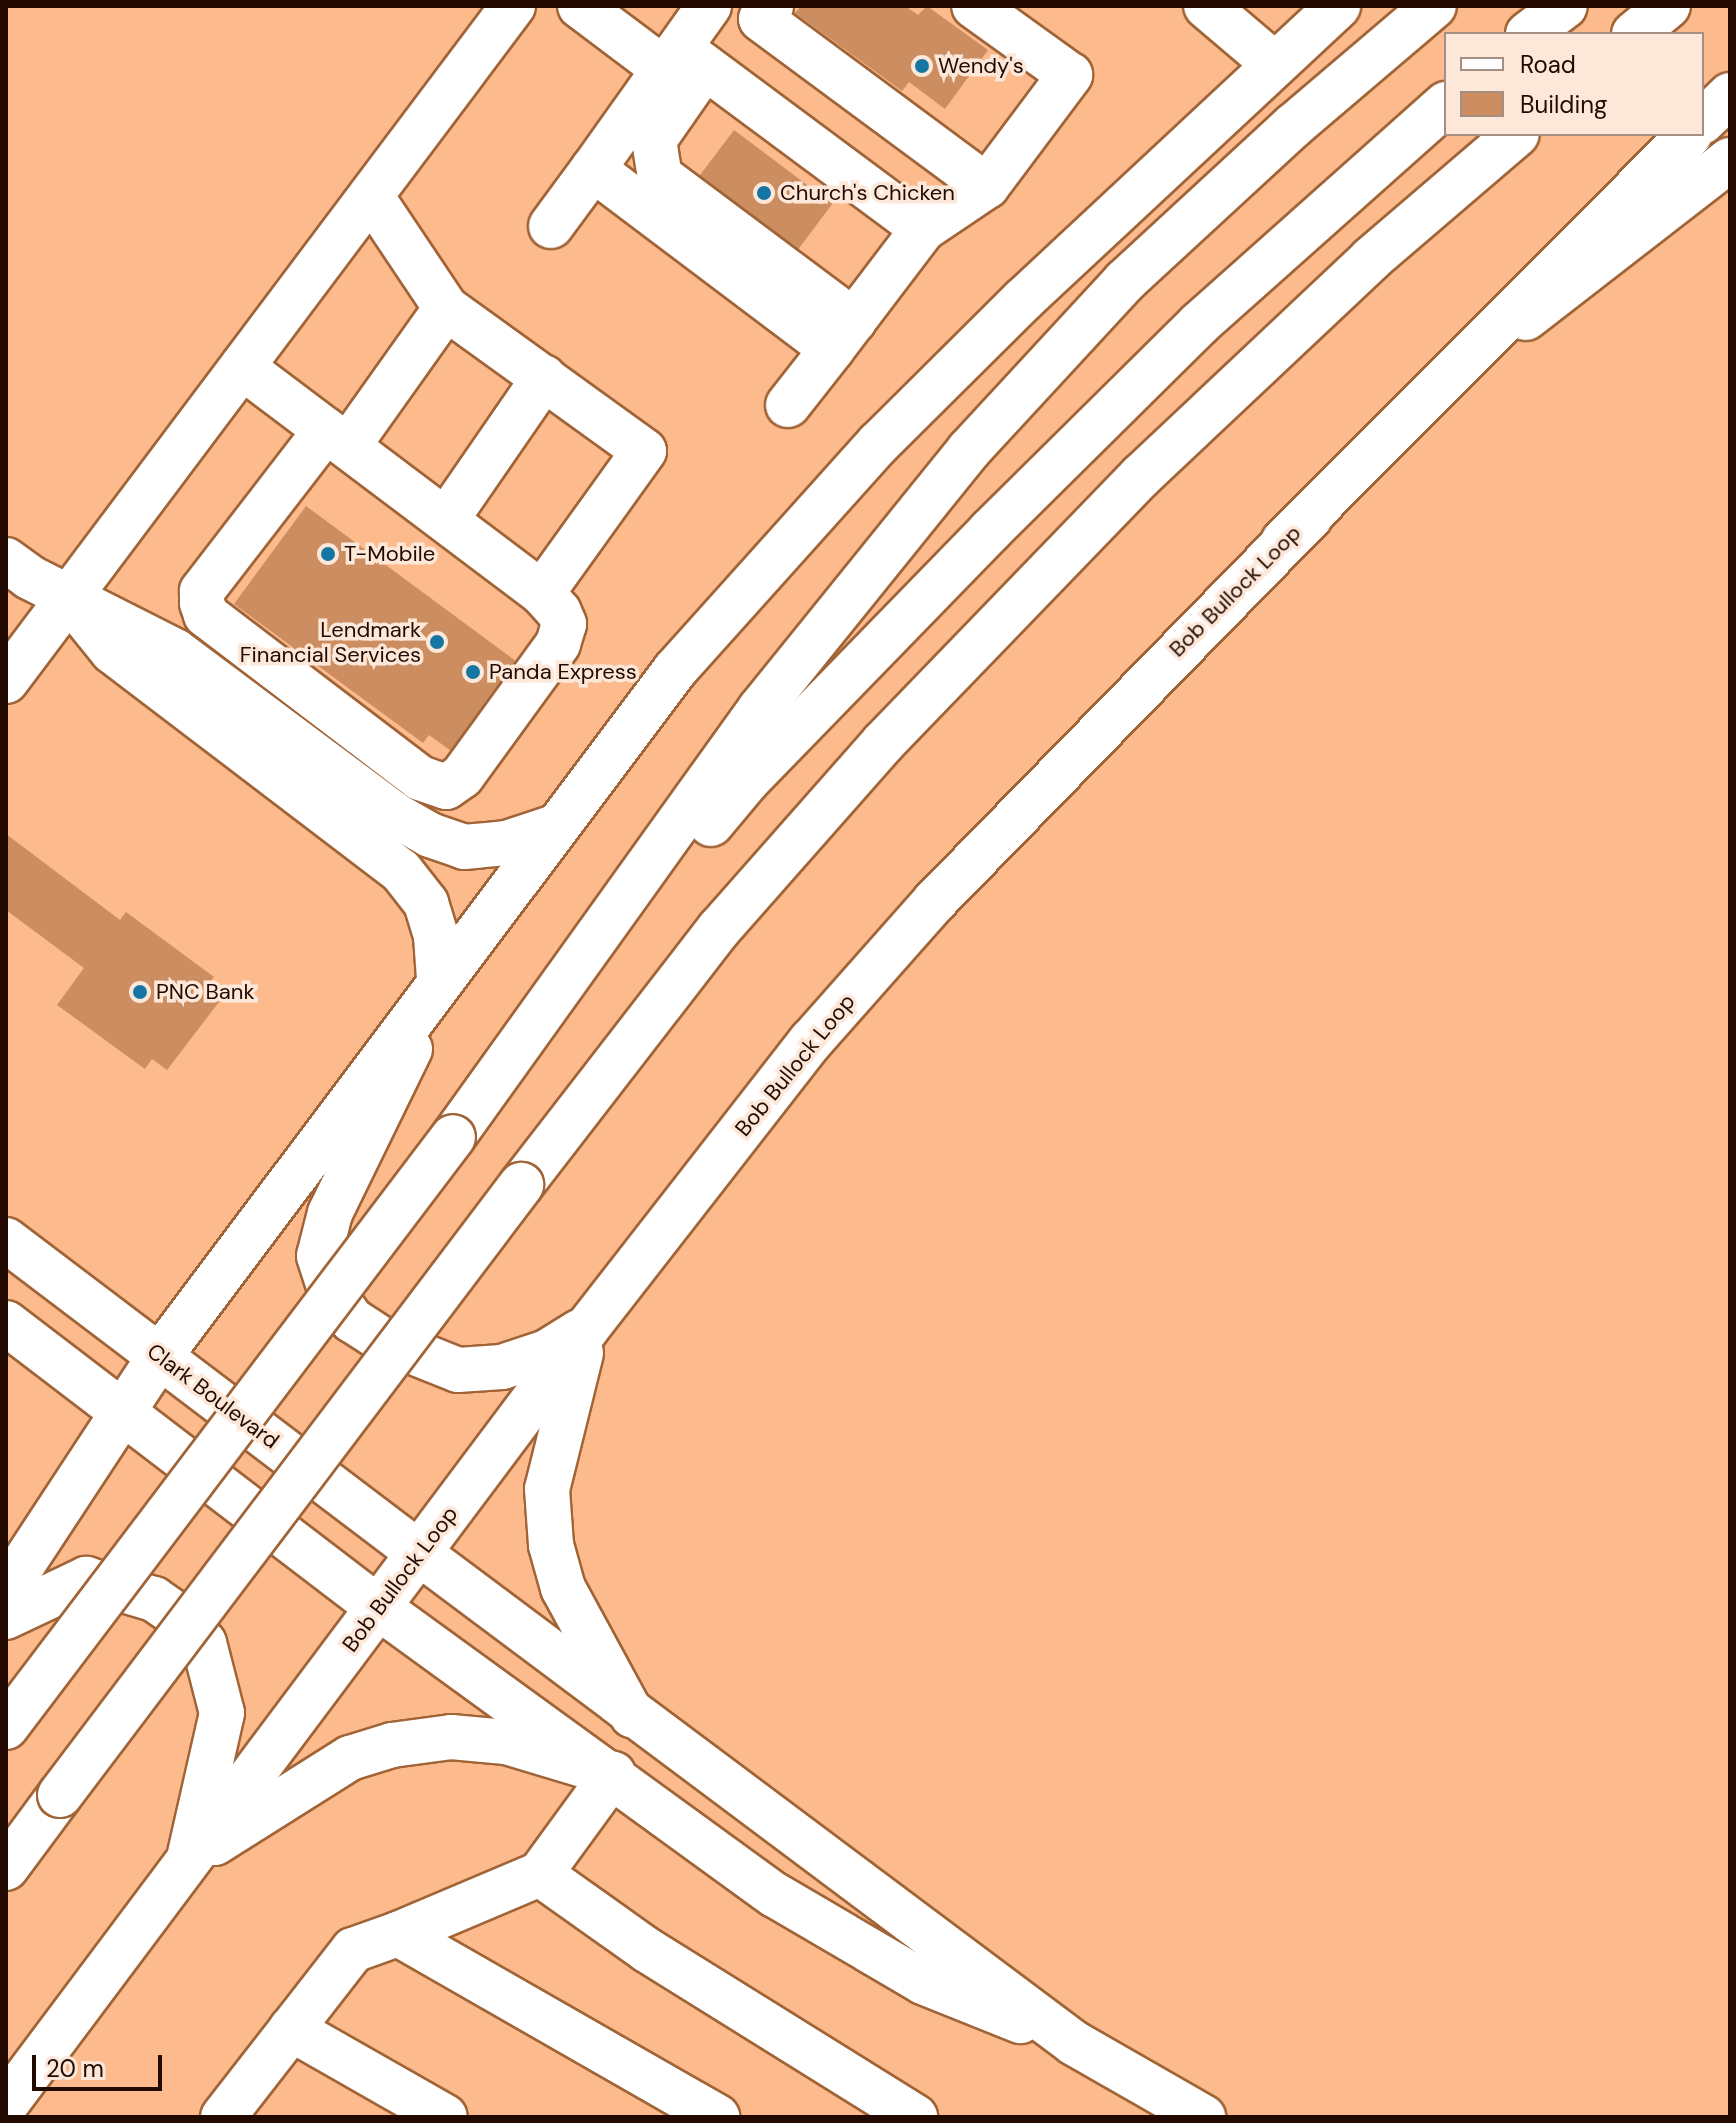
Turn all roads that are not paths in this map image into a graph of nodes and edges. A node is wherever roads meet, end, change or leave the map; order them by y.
1 (513, 6) edge
2 (580, 6) edge
3 (709, 6) edge
4 (771, 6) edge
5 (974, 6) edge
6 (1206, 6) edge
7 (1338, 6) edge
8 (1434, 6) edge
9 (1565, 6) edge
10 (1668, 6) edge
11 (1531, 32) edge
12 (1636, 32) edge
13 (683, 61) junction
14 (1273, 63) junction
15 (1730, 95) edge
16 (1444, 106) edge
17 (1704, 120) edge
18 (1515, 136) edge
19 (1688, 136) edge
20 (1730, 160) edge
21 (593, 169) junction
22 (987, 186) junction
23 (371, 196) junction
24 (551, 226) dead end
25 (923, 229) junction
26 (446, 308) junction
27 (843, 335) junction
28 (242, 367) junction
29 (544, 378) junction
30 (788, 405) dead end
31 (337, 438) junction
32 (446, 520) junction
33 (1283, 542) junction
34 (6, 560) edge
35 (542, 593) junction
36 (69, 598) junction
37 (6, 681) edge
38 (552, 828) junction
39 (439, 979) junction
40 (453, 1137) junction
41 (6, 1240) edge
42 (6, 1323) edge
43 (588, 1327) junction
44 (160, 1356) junction
45 (123, 1413) junction
46 (419, 1553) junction
47 (6, 1590) edge
48 (378, 1607) junction
49 (6, 1617) edge
50 (632, 1715) junction
51 (6, 1727) edge
52 (613, 1774) junction
53 (189, 1860) junction
54 (6, 1868) edge
55 (540, 1874) junction
56 (398, 1934) junction
57 (291, 2029) junction
58 (1074, 2043) junction
59 (6, 2104) edge
60 (1156, 2105) edge
61 (223, 2117) edge
62 (445, 2117) edge
63 (717, 2117) edge
64 (915, 2117) edge
65 (1203, 2117) edge

1 - 23 main road
2 - 13 main road
3 - 13 main road
4 - 22 main road
5 - 22 main road
6 - 14 main road
7 - 14 main road
8 - 40 main road
9 - 11 main road
10 - 12 main road
13 - 21 main road
13 - 25 main road
13 - 27 main road
14 - 38 main road
15 - 17 main road
16 - 40 main road
18 - 54 main road, bridge
19 - 33 main road
20 - 33 main road, Bob Bullock Loop
21 - 24 main road
21 - 27 main road
22 - 25 main road
23 - 26 main road
23 - 28 main road
25 - 27 main road
26 - 29 main road
26 - 31 main road
27 - 30 main road
28 - 31 main road
28 - 36 main road
29 - 32 main road
29 - 35 main road
31 - 32 main road
31 - 35 main road
32 - 35 main road
33 - 43 main road, Bob Bullock Loop
34 - 36 main road
36 - 37 main road
36 - 38 main road
36 - 39 main road
38 - 39 main road
39 - 43 main road
39 - 44 main road
40 - 51 main road, bridge
41 - 44 main road, Clark Boulevard
42 - 45 main road
43 - 46 main road, Bob Bullock Loop
43 - 50 main road
44 - 45 main road
44 - 46 main road, Clark Boulevard
45 - 47 main road
45 - 48 main road
46 - 48 main road, Bob Bullock Loop
46 - 50 main road, Clark Boulevard
48 - 52 main road
48 - 53 main road, Bob Bullock Loop
49 - 53 main road
50 - 58 main road, Clark Boulevard
52 - 53 main road
52 - 55 main road
52 - 58 main road
53 - 59 main road, Bob Bullock Loop
55 - 56 main road
55 - 64 main road
56 - 57 main road
56 - 63 main road
57 - 61 main road
57 - 62 main road
58 - 60 main road
60 - 65 main road

